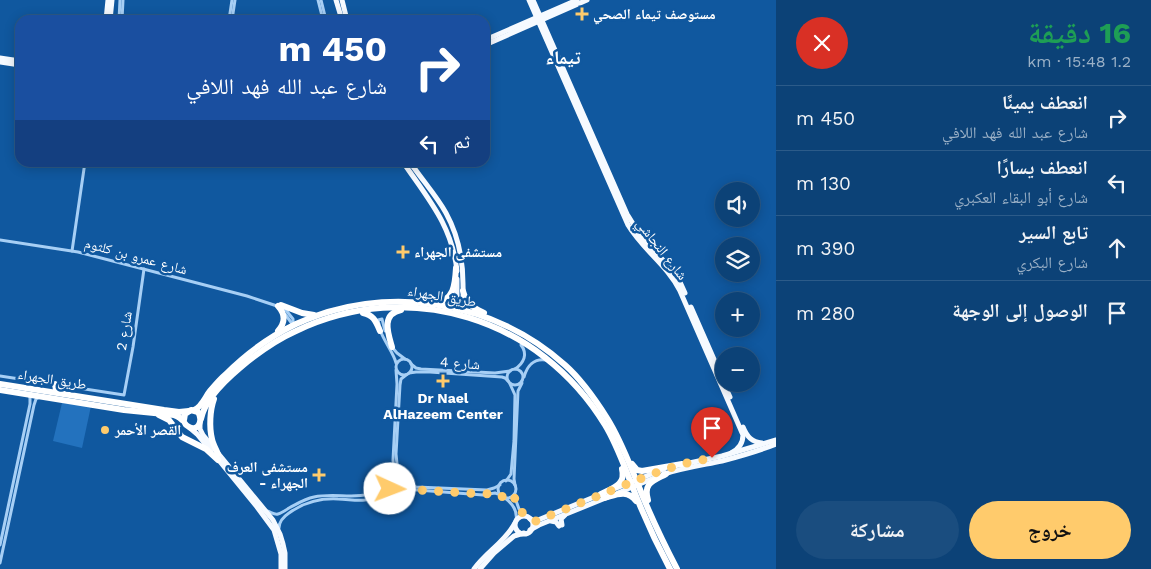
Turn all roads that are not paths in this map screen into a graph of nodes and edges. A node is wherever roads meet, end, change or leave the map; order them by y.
1 (108, 0) edge
2 (112, 0) edge
3 (122, 0) edge
4 (234, 0) edge
5 (319, 0) edge
6 (336, 0) edge
7 (342, 0) edge
8 (529, 0) edge
9 (533, 0) edge
10 (577, 0) edge
11 (587, 0) edge
12 (536, 7) junction
13 (554, 13) junction
14 (106, 15) edge
15 (110, 15) edge
16 (120, 15) edge
17 (231, 15) edge
18 (232, 15) edge
19 (323, 15) edge
20 (340, 15) edge
21 (346, 15) edge
22 (540, 19) junction
23 (525, 25) junction
24 (546, 36) junction
25 (490, 38) edge
26 (490, 42) edge
27 (0, 58) edge
28 (15, 60) edge
29 (0, 62) edge
30 (15, 64) edge
31 (84, 167) edge
32 (406, 167) edge
33 (414, 167) edge
34 (431, 202) junction
35 (448, 218) junction
36 (0, 240) edge
37 (453, 250) junction
38 (72, 251) junction
39 (461, 256) junction
40 (456, 268) junction
41 (144, 269) junction
42 (463, 291) junction
43 (687, 301) junction
44 (434, 305) junction
45 (280, 306) junction
46 (418, 307) junction
47 (456, 311) junction
48 (321, 314) junction
49 (334, 316) junction
50 (496, 321) junction
51 (482, 322) junction
52 (293, 325) junction
53 (300, 329) junction
54 (380, 331) junction
55 (272, 341) junction
56 (392, 347) junction
57 (406, 359) junction
58 (396, 363) junction
59 (715, 363) edge
60 (412, 364) junction
61 (515, 369) junction
62 (396, 370) junction
63 (559, 370) junction
64 (510, 371) junction
65 (408, 374) junction
66 (0, 376) edge
67 (524, 377) junction
68 (28, 380) junction
69 (509, 383) junction
70 (522, 383) junction
71 (0, 384) edge
72 (55, 384) junction
73 (13, 386) junction
74 (0, 390) edge
75 (218, 390) junction
76 (727, 392) edge
77 (63, 393) junction
78 (25, 394) junction
79 (43, 396) junction
80 (32, 404) junction
81 (136, 408) junction
82 (148, 410) junction
83 (191, 410) junction
84 (735, 412) junction
85 (184, 420) junction
86 (201, 421) junction
87 (189, 427) junction
88 (776, 440) edge
89 (768, 443) junction
90 (776, 444) edge
91 (617, 446) junction
92 (624, 449) junction
93 (731, 453) junction
94 (218, 457) junction
95 (19, 460) junction
96 (681, 467) junction
97 (402, 474) junction
98 (666, 474) junction
99 (392, 478) junction
100 (407, 481) junction
101 (506, 481) junction
102 (634, 484) junction
103 (500, 485) junction
104 (515, 485) junction
105 (395, 489) junction
106 (403, 489) junction
107 (514, 495) junction
108 (603, 496) junction
109 (503, 497) junction
110 (262, 506) junction
111 (286, 512) junction
112 (568, 513) junction
113 (529, 518) junction
114 (649, 519) junction
115 (548, 521) junction
116 (515, 522) junction
117 (656, 527) junction
118 (530, 530) junction
119 (280, 534) junction
120 (524, 534) junction
121 (0, 545) edge
122 (0, 562) edge
123 (482, 567) edge
124 (281, 569) edge
125 (285, 569) edge
126 (474, 569) edge
127 (670, 569) edge
128 (677, 569) edge

1 - 14 main road
2 - 15 main road
3 - 16 street
4 - 17 street
4 - 18 street
5 - 19 street
6 - 20 main road
7 - 21 main road
8 - 22 main road, شارع النجاشي
8 - 23 main road
9 - 12 main road, شارع النجاشي
10 - 13 main road
11 - 13 main road
12 - 13 main road
12 - 22 main road, شارع النجاشي
13 - 22 main road
13 - 24 main road
22 - 23 main road
22 - 24 main road, شارع النجاشي
23 - 24 main road
23 - 25 main road
23 - 26 main road
24 - 43 main road, شارع النجاشي
27 - 28 main road
29 - 30 main road
31 - 38 street
32 - 34 main road
33 - 35 main road
34 - 35 main road
34 - 37 main road
35 - 39 main road
36 - 38 street, شارع عمرو بن كلثوم
37 - 39 main road
37 - 40 main road
38 - 41 street, شارع عمرو بن كلثوم
39 - 42 main road
40 - 44 highway
40 - 47 main road
41 - 45 street, شارع عمرو بن كلثوم
41 - 72 street, شارع 2
42 - 47 main road
42 - 50 highway
43 - 59 main road, شارع النجاشي
43 - 84 main road, شارع النجاشي
44 - 47 highway, طريق الجهراء
44 - 48 highway, طريق الجهراء
45 - 48 highway
45 - 52 street
45 - 55 highway
46 - 47 highway, طريق الجهراء
46 - 49 highway, طريق الجهراء
46 - 56 highway
47 - 50 highway, طريق الجهراء
47 - 51 highway, طريق الجهراء
48 - 52 highway, طريق الجهراء
49 - 53 highway, طريق الجهراء
49 - 54 highway
50 - 92 highway, طريق الجهراء
51 - 61 street
51 - 63 highway, طريق الجهراء
52 - 53 highway
52 - 55 highway
53 - 55 highway, طريق الجهراء
54 - 56 street
54 - 58 street
55 - 75 highway, طريق الجهراء
55 - 83 highway, طريق الجهراء
56 - 57 street
57 - 58 street
57 - 60 street
58 - 62 street
60 - 64 street, شارع 4
60 - 65 street
61 - 64 street
61 - 67 street
62 - 65 street
62 - 99 street
63 - 67 street
63 - 91 highway, طريق الجهراء
64 - 69 street
65 - 69 street, شارع 4
65 - 97 street
66 - 68 street
67 - 70 street
68 - 72 street
68 - 73 highway
69 - 70 street
69 - 101 street
70 - 104 street
71 - 73 highway, طريق الجهراء
72 - 77 highway
73 - 77 highway, طريق الجهراء
74 - 78 highway, طريق الجهراء
75 - 86 highway, طريق الجهراء
75 - 94 highway
76 - 84 main road, شارع النجاشي
77 - 81 highway, طريق الجهراء
78 - 79 highway, طريق الجهراء
78 - 80 street
79 - 80 street
79 - 81 highway, طريق الجهراء
80 - 95 street
81 - 82 highway, طريق الجهراء
82 - 83 highway, طريق الجهراء
82 - 85 highway, طريق الجهراء
82 - 94 highway
83 - 85 highway
83 - 86 highway
84 - 89 main road, شارع النجاشي
84 - 93 main road, شارع النجاشي
85 - 87 highway
86 - 87 highway
86 - 94 main road
87 - 94 main road
88 - 89 main road
89 - 93 main road
90 - 96 main road
91 - 102 highway
91 - 108 highway
92 - 96 highway
92 - 102 highway, طريق الجهراء
93 - 96 main road
94 - 110 main road
94 - 124 main road
95 - 121 street
95 - 122 street
96 - 98 main road
96 - 102 main road
97 - 99 street
97 - 100 street
98 - 102 main road
98 - 117 highway
99 - 105 street
99 - 111 street
100 - 103 street
100 - 106 street
101 - 103 street
101 - 104 street
102 - 108 main road
102 - 114 highway, طريق الجهراء
103 - 109 street
104 - 107 street
105 - 106 street
105 - 111 street
106 - 109 street
107 - 109 street
107 - 113 street
108 - 112 main road
108 - 113 main road
108 - 114 highway
109 - 116 street
110 - 111 street
110 - 119 main road
111 - 119 street
112 - 115 main road
112 - 115 main road
113 - 116 main road
113 - 118 main road
114 - 117 highway, طريق الجهراء
114 - 127 highway, طريق الجهراء
115 - 118 main road
116 - 120 main road
116 - 126 main road
117 - 128 highway, طريق الجهراء
118 - 120 main road
119 - 125 main road
120 - 123 main road

